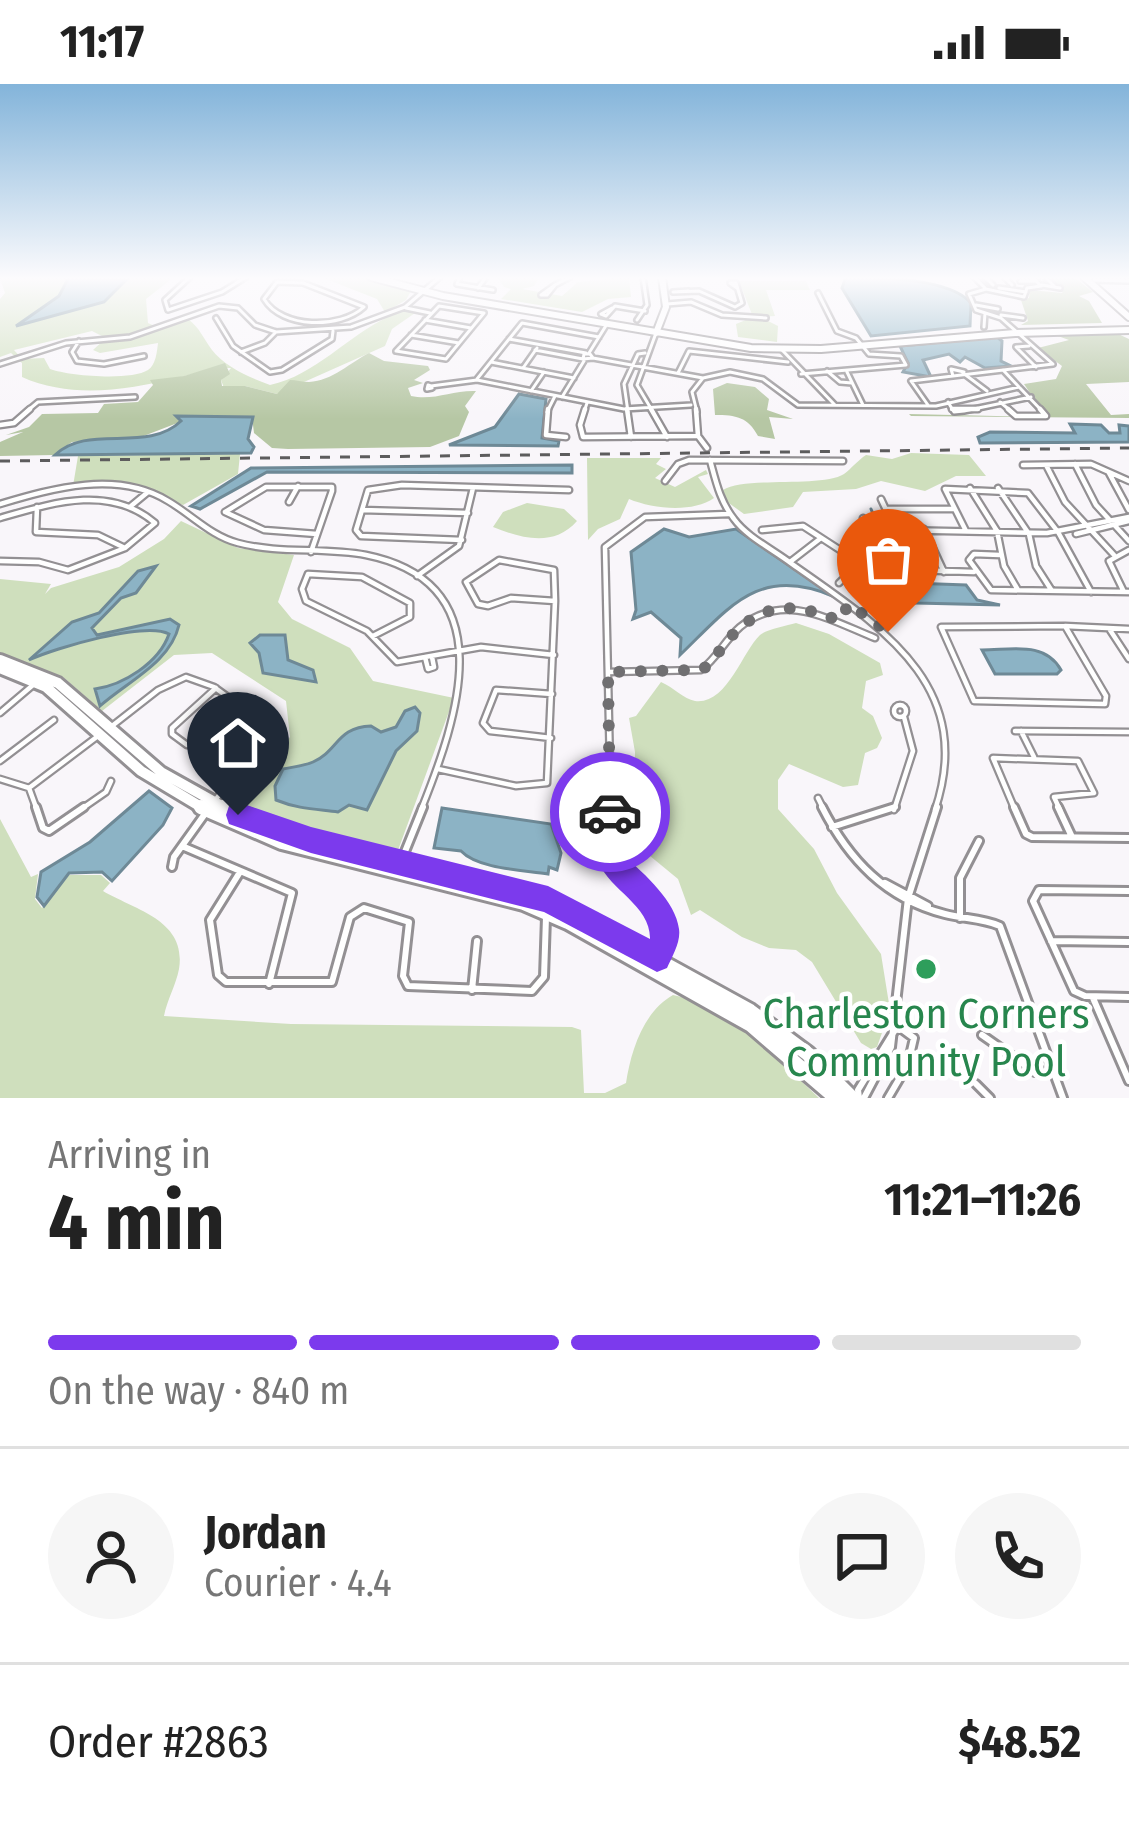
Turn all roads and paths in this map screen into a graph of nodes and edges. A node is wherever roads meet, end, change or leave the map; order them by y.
1 (163, 324) edge
2 (222, 324) edge
3 (254, 324) edge
4 (363, 324) edge
5 (421, 324) edge
6 (450, 324) edge
7 (475, 324) edge
8 (521, 324) edge
9 (529, 324) edge
10 (607, 324) edge
11 (609, 324) edge
12 (618, 324) edge
13 (659, 324) edge
14 (834, 324) edge
15 (1006, 324) edge
16 (1111, 324) edge
17 (1114, 324) edge
18 (1106, 326) junction
19 (472, 328) junction
20 (1011, 329) junction
21 (1081, 330) junction
22 (332, 331) junction
23 (565, 331) junction
24 (656, 331) junction
25 (276, 332) junction
26 (411, 335) junction
27 (599, 337) junction
28 (509, 338) junction
29 (80, 341) junction
30 (459, 344) junction
31 (540, 344) junction
32 (862, 344) junction
33 (1029, 346) junction
34 (554, 347) junction
35 (535, 350) junction
36 (782, 350) junction
37 (241, 352) junction
38 (646, 353) junction
39 (144, 356) dead end
40 (587, 357) junction
41 (744, 358) junction
42 (491, 362) junction
43 (788, 362) junction
44 (0, 364) edge
45 (633, 365) junction
46 (1036, 367) junction
47 (523, 368) junction
48 (645, 368) junction
49 (846, 370) junction
50 (1004, 370) junction
51 (827, 371) junction
52 (544, 372) junction
53 (677, 373) junction
54 (742, 373) junction
55 (801, 374) junction
56 (959, 375) junction
57 (574, 378) junction
58 (703, 378) junction
59 (477, 380) junction
60 (853, 383) junction
61 (431, 386) dead end
62 (1019, 387) junction
63 (531, 391) junction
64 (988, 391) junction
65 (555, 396) junction
66 (135, 397) dead end
67 (1031, 397) junction
68 (562, 398) junction
69 (948, 402) junction
70 (1000, 402) junction
71 (587, 403) junction
72 (694, 405) junction
73 (835, 405) junction
74 (863, 405) junction
75 (928, 405) junction
76 (649, 407) junction
77 (627, 409) junction
78 (0, 425) edge
79 (698, 436) junction
80 (566, 437) dead end
81 (631, 437) junction
82 (667, 437) junction
83 (707, 448) dead end
84 (710, 460) junction
85 (825, 460) dead end
86 (1075, 464) junction
87 (1023, 465) dead end
88 (1046, 465) junction
89 (1109, 473) junction
90 (665, 481) dead end
91 (1129, 482) edge
92 (298, 486) junction
93 (472, 488) junction
94 (970, 488) junction
95 (998, 488) junction
96 (569, 490) dead end
97 (148, 492) junction
98 (881, 500) dead end
99 (289, 502) dead end
100 (0, 504) edge
101 (131, 506) junction
102 (37, 508) junction
103 (953, 508) junction
104 (885, 509) junction
105 (362, 510) junction
106 (468, 513) junction
107 (729, 514) junction
108 (1129, 516) edge
109 (0, 518) edge
110 (863, 518) dead end
111 (1110, 520) junction
112 (762, 530) dead end
113 (966, 530) junction
114 (1089, 530) junction
115 (896, 531) junction
116 (925, 531) junction
117 (998, 532) junction
118 (317, 534) junction
119 (1059, 534) junction
120 (1029, 535) junction
121 (821, 538) junction
122 (463, 540) junction
123 (1129, 541) edge
124 (125, 548) junction
125 (1129, 550) edge
126 (311, 552) junction
127 (1000, 555) junction
128 (1114, 555) junction
129 (0, 561) edge
130 (857, 561) junction
131 (790, 562) junction
132 (944, 572) junction
133 (976, 572) junction
134 (417, 576) junction
135 (838, 583) dead end
136 (1019, 591) junction
137 (1052, 591) junction
138 (1090, 592) junction
139 (1126, 592) edge
140 (555, 601) junction
141 (850, 605) junction
142 (839, 621) junction
143 (1065, 626) junction
144 (1129, 629) edge
145 (1110, 630) junction
146 (373, 636) junction
147 (875, 638) dead end
148 (464, 650) junction
149 (554, 656) junction
150 (1129, 659) edge
151 (0, 664) edge
152 (608, 672) junction
153 (38, 682) junction
154 (216, 688) junction
155 (552, 694) junction
156 (0, 713) edge
157 (904, 717) dead end
158 (54, 720) dead end
159 (104, 732) junction
160 (1129, 732) edge
161 (551, 738) junction
162 (198, 746) dead end
163 (1034, 757) junction
164 (0, 761) edge
165 (436, 769) junction
166 (0, 779) edge
167 (111, 781) dead end
168 (29, 788) junction
169 (818, 798) dead end
170 (210, 807) junction
171 (832, 827) junction
172 (1072, 837) junction
173 (1129, 838) edge
174 (979, 841) dead end
175 (182, 846) junction
176 (172, 867) dead end
177 (399, 867) junction
178 (240, 872) junction
179 (1129, 891) edge
180 (906, 896) junction
181 (520, 902) junction
182 (567, 910) junction
183 (546, 911) junction
184 (960, 918) junction
185 (477, 940) dead end
186 (1050, 941) junction
187 (1129, 942) edge
188 (655, 963) junction
189 (269, 984) junction
190 (688, 988) junction
191 (472, 990) junction
192 (1092, 996) junction
193 (1129, 997) edge
194 (757, 1016) junction
195 (895, 1027) junction
196 (982, 1035) dead end
197 (1054, 1071) junction
198 (1129, 1081) edge
199 (976, 1084) dead end
200 (836, 1098) edge
201 (858, 1098) edge
202 (888, 1098) edge
203 (990, 1098) edge
204 (1063, 1098) edge

1 - 29 street
2 - 37 street
3 - 25 street
4 - 22 street
5 - 26 street
6 - 19 street
7 - 19 street
8 - 28 street
9 - 23 street
10 - 27 street
11 - 24 main road
12 - 24 main road
13 - 24 main road
14 - 32 street
15 - 20 street
16 - 21 main road
17 - 18 main road
18 - 20 main road
18 - 21 main road
19 - 30 street
20 - 21 main road
20 - 32 main road
20 - 33 street
22 - 25 street
22 - 37 street
23 - 27 street
23 - 34 street
24 - 32 main road
24 - 36 main road
24 - 38 street
25 - 37 street
26 - 30 street
26 - 30 street
27 - 40 street
28 - 31 street
28 - 42 street
29 - 39 street
29 - 44 street
31 - 34 street
31 - 35 street
32 - 36 main road
32 - 49 street
33 - 46 street
33 - 46 street
34 - 40 street
35 - 40 street
35 - 47 street
36 - 43 street
38 - 45 street
38 - 48 street
40 - 45 street
40 - 57 street
41 - 43 street
41 - 53 street
41 - 54 street
42 - 47 street
42 - 59 street
43 - 55 street
45 - 48 street
45 - 77 street
46 - 50 street
47 - 52 street
48 - 53 street
48 - 76 street
49 - 51 street
49 - 60 street
50 - 56 street
50 - 62 street
51 - 55 street
51 - 60 street
52 - 57 street
52 - 63 street
53 - 58 street
54 - 58 street
54 - 73 street
55 - 73 street
56 - 64 street
56 - 75 street
57 - 68 street
58 - 72 street
59 - 61 street
59 - 63 street
60 - 74 street
62 - 64 street
62 - 67 street
63 - 65 street
64 - 69 street
65 - 68 street
65 - 80 street
66 - 78 street
67 - 70 street
67 - 70 street
68 - 71 street
69 - 70 street
69 - 75 street
71 - 77 street
71 - 81 street
72 - 76 street
72 - 79 street
73 - 74 street
74 - 75 street
76 - 77 street
76 - 82 street
77 - 81 street
79 - 82 street
79 - 83 street
81 - 82 street
84 - 85 street
84 - 90 street
84 - 107 street
86 - 88 street
86 - 89 street
86 - 111 street
87 - 88 street
88 - 114 street
89 - 91 street
89 - 108 street
92 - 99 street
92 - 118 street
92 - 118 street
93 - 96 street
93 - 105 street
93 - 106 street
94 - 95 street
94 - 103 street
94 - 117 street
95 - 119 street
95 - 120 street
97 - 100 street
97 - 101 street
97 - 126 street
98 - 104 street
101 - 102 street
101 - 124 street
102 - 109 street
102 - 124 street
103 - 104 street
103 - 113 street
104 - 115 street
105 - 106 street
105 - 122 street
106 - 122 street
107 - 131 street
107 - 152 street
108 - 111 street
110 - 130 street
111 - 114 street
111 - 123 street
112 - 121 street
113 - 116 street
113 - 117 street
114 - 119 street
114 - 128 street
115 - 116 street
115 - 132 street
116 - 132 street
117 - 120 street
117 - 127 street
118 - 126 street
119 - 120 street
119 - 138 street
120 - 137 street
121 - 130 street
121 - 131 street
122 - 134 street
124 - 129 street
125 - 128 street
126 - 134 street
127 - 133 street
127 - 136 street
128 - 139 street
130 - 135 street
131 - 141 street
132 - 133 street
133 - 136 street
134 - 148 street
136 - 137 street
137 - 138 street
138 - 139 street
140 - 140 street
140 - 149 street
141 - 142 street
141 - 180 street
142 - 147 street
142 - 152 street
143 - 143 street
143 - 145 street
144 - 145 street
145 - 150 street
146 - 146 street
146 - 148 street
148 - 149 street
148 - 165 street
149 - 155 street
151 - 153 main road
151 - 159 main road
152 - 188 street
153 - 156 street
153 - 159 main road
154 - 159 street
154 - 162 street
154 - 170 street
155 - 161 street
155 - 161 street
157 - 171 street
158 - 164 street
159 - 168 street
159 - 170 main road
160 - 163 street
161 - 165 street
163 - 172 street
163 - 172 street
165 - 177 street
166 - 168 street
167 - 168 street
169 - 171 street
170 - 175 street
170 - 177 main road
171 - 180 street
172 - 173 street
174 - 184 street
175 - 176 street
175 - 178 street
177 - 181 main road
177 - 182 main road
178 - 189 street
178 - 189 street
179 - 186 street
180 - 184 street
180 - 195 street
181 - 182 main road
181 - 183 main road
182 - 188 main road
183 - 188 main road
183 - 191 street
184 - 197 street
185 - 191 street
186 - 187 street
186 - 192 street
188 - 190 main road
188 - 194 main road
189 - 191 street
190 - 194 main road
190 - 200 main road
192 - 193 street
192 - 198 street
194 - 201 main road
195 - 201 street
195 - 202 street
196 - 197 street
197 - 204 street
199 - 203 street

